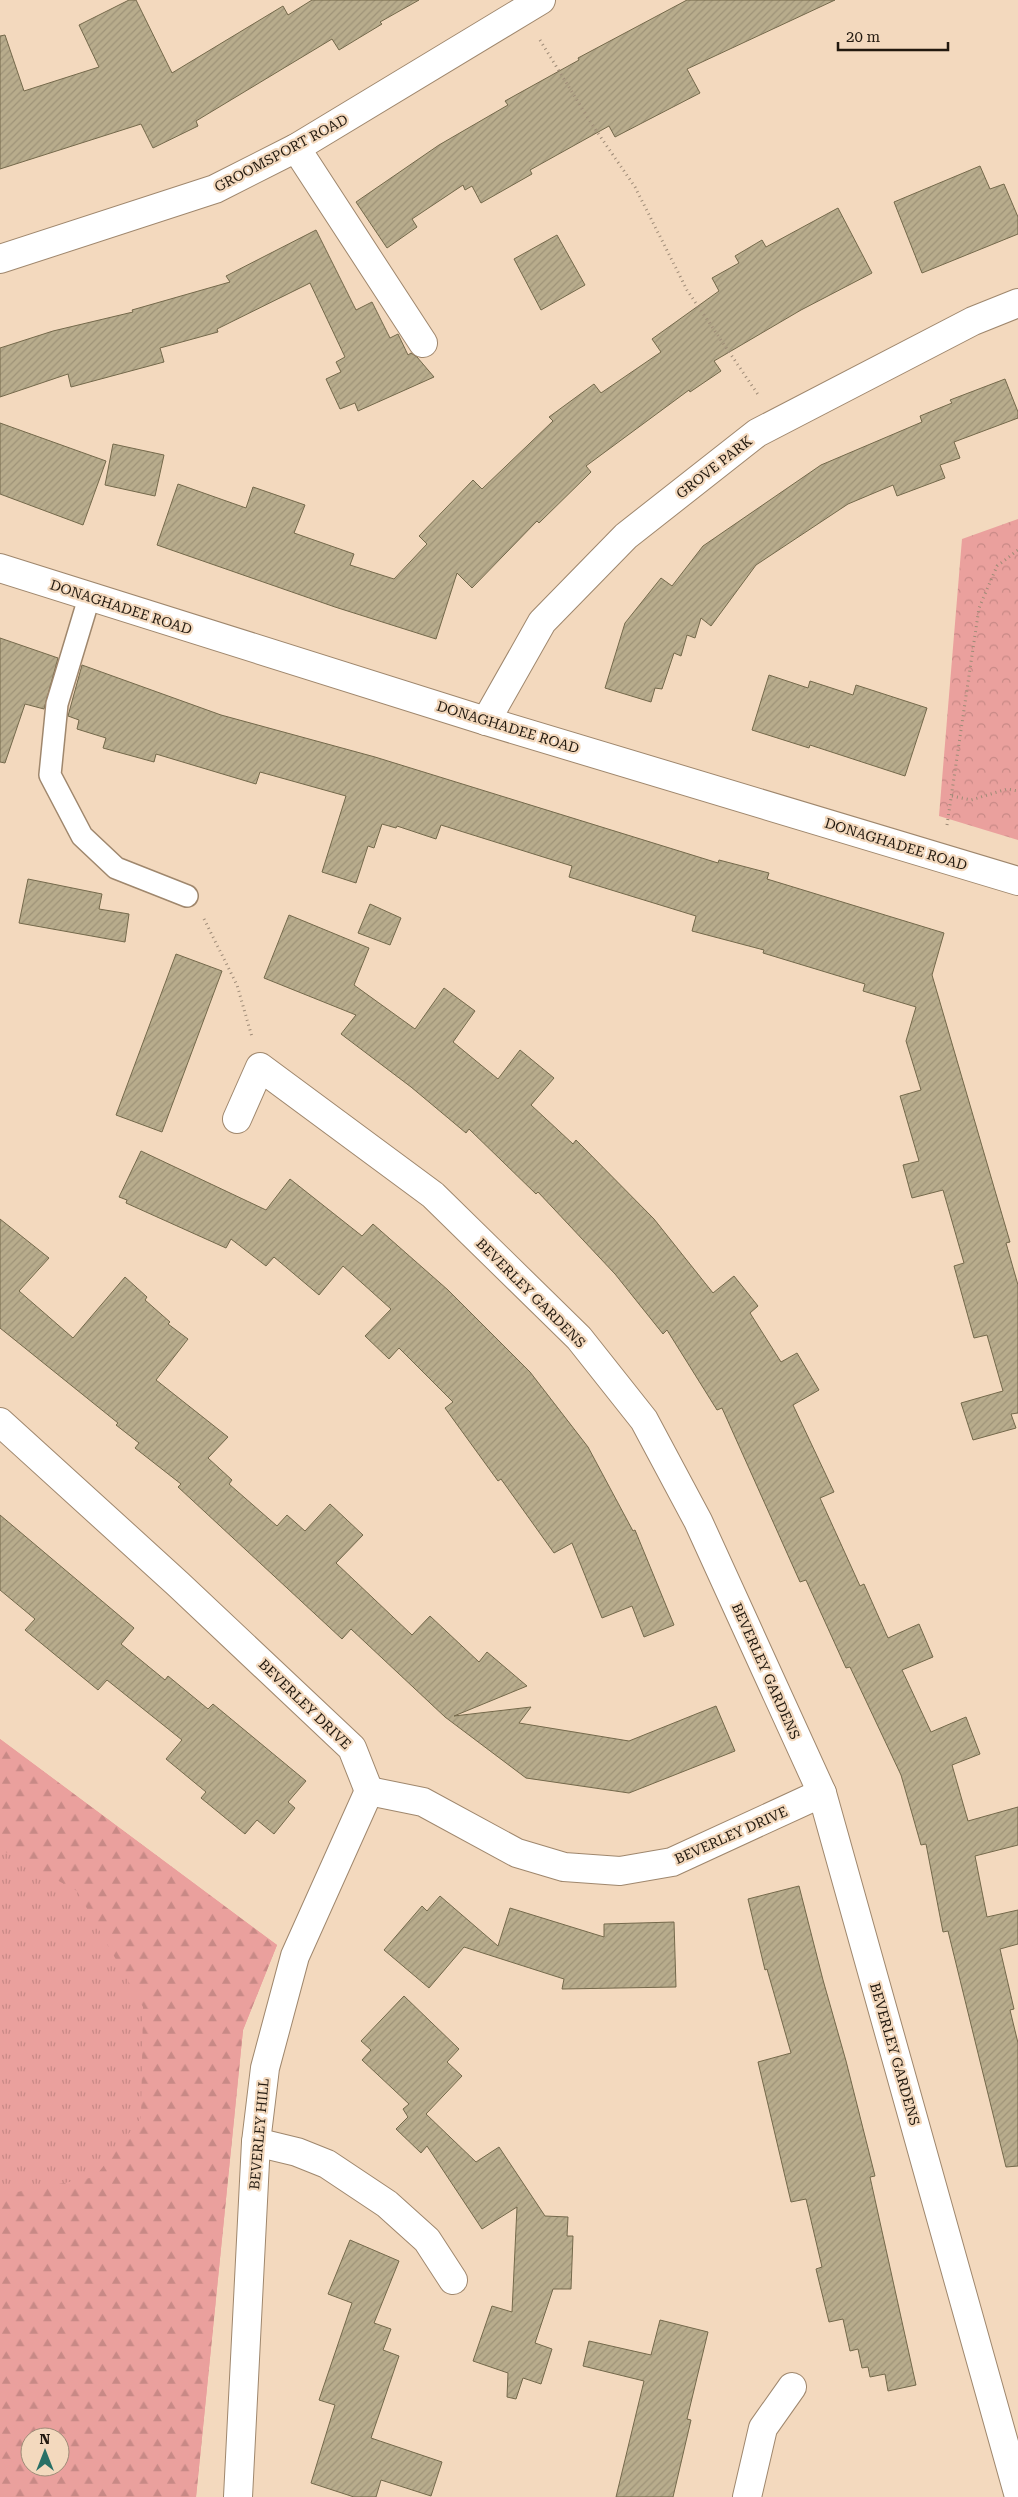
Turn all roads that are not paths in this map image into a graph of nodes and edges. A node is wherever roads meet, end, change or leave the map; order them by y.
1 (532, 4) edge
2 (296, 148) junction
3 (0, 259) edge
4 (1018, 303) edge
5 (423, 343) dead end
6 (0, 568) edge
7 (89, 598) junction
8 (486, 721) junction
9 (1018, 881) edge
10 (187, 896) road end
11 (237, 1119) dead end
12 (0, 1422) edge
13 (369, 1791) junction
14 (822, 1793) junction
15 (256, 2142) junction
16 (453, 2280) dead end
17 (792, 2387) dead end
18 (1018, 2493) edge
19 (238, 2497) edge
20 (747, 2497) edge

1 - 2 street, GROOMSPORT ROAD
2 - 3 street, GROOMSPORT ROAD
2 - 5 street
4 - 8 street, GROVE PARK
6 - 7 street, DONAGHADEE ROAD
7 - 8 street, DONAGHADEE ROAD
7 - 10 lane
8 - 9 street, DONAGHADEE ROAD
11 - 14 street, BEVERLEY GARDENS
12 - 13 street, BEVERLEY DRIVE
13 - 14 street, BEVERLEY DRIVE
13 - 15 street, BEVERLEY HILL
14 - 18 street, BEVERLEY GARDENS
15 - 16 street
15 - 19 street, BEVERLEY HILL
17 - 20 street

